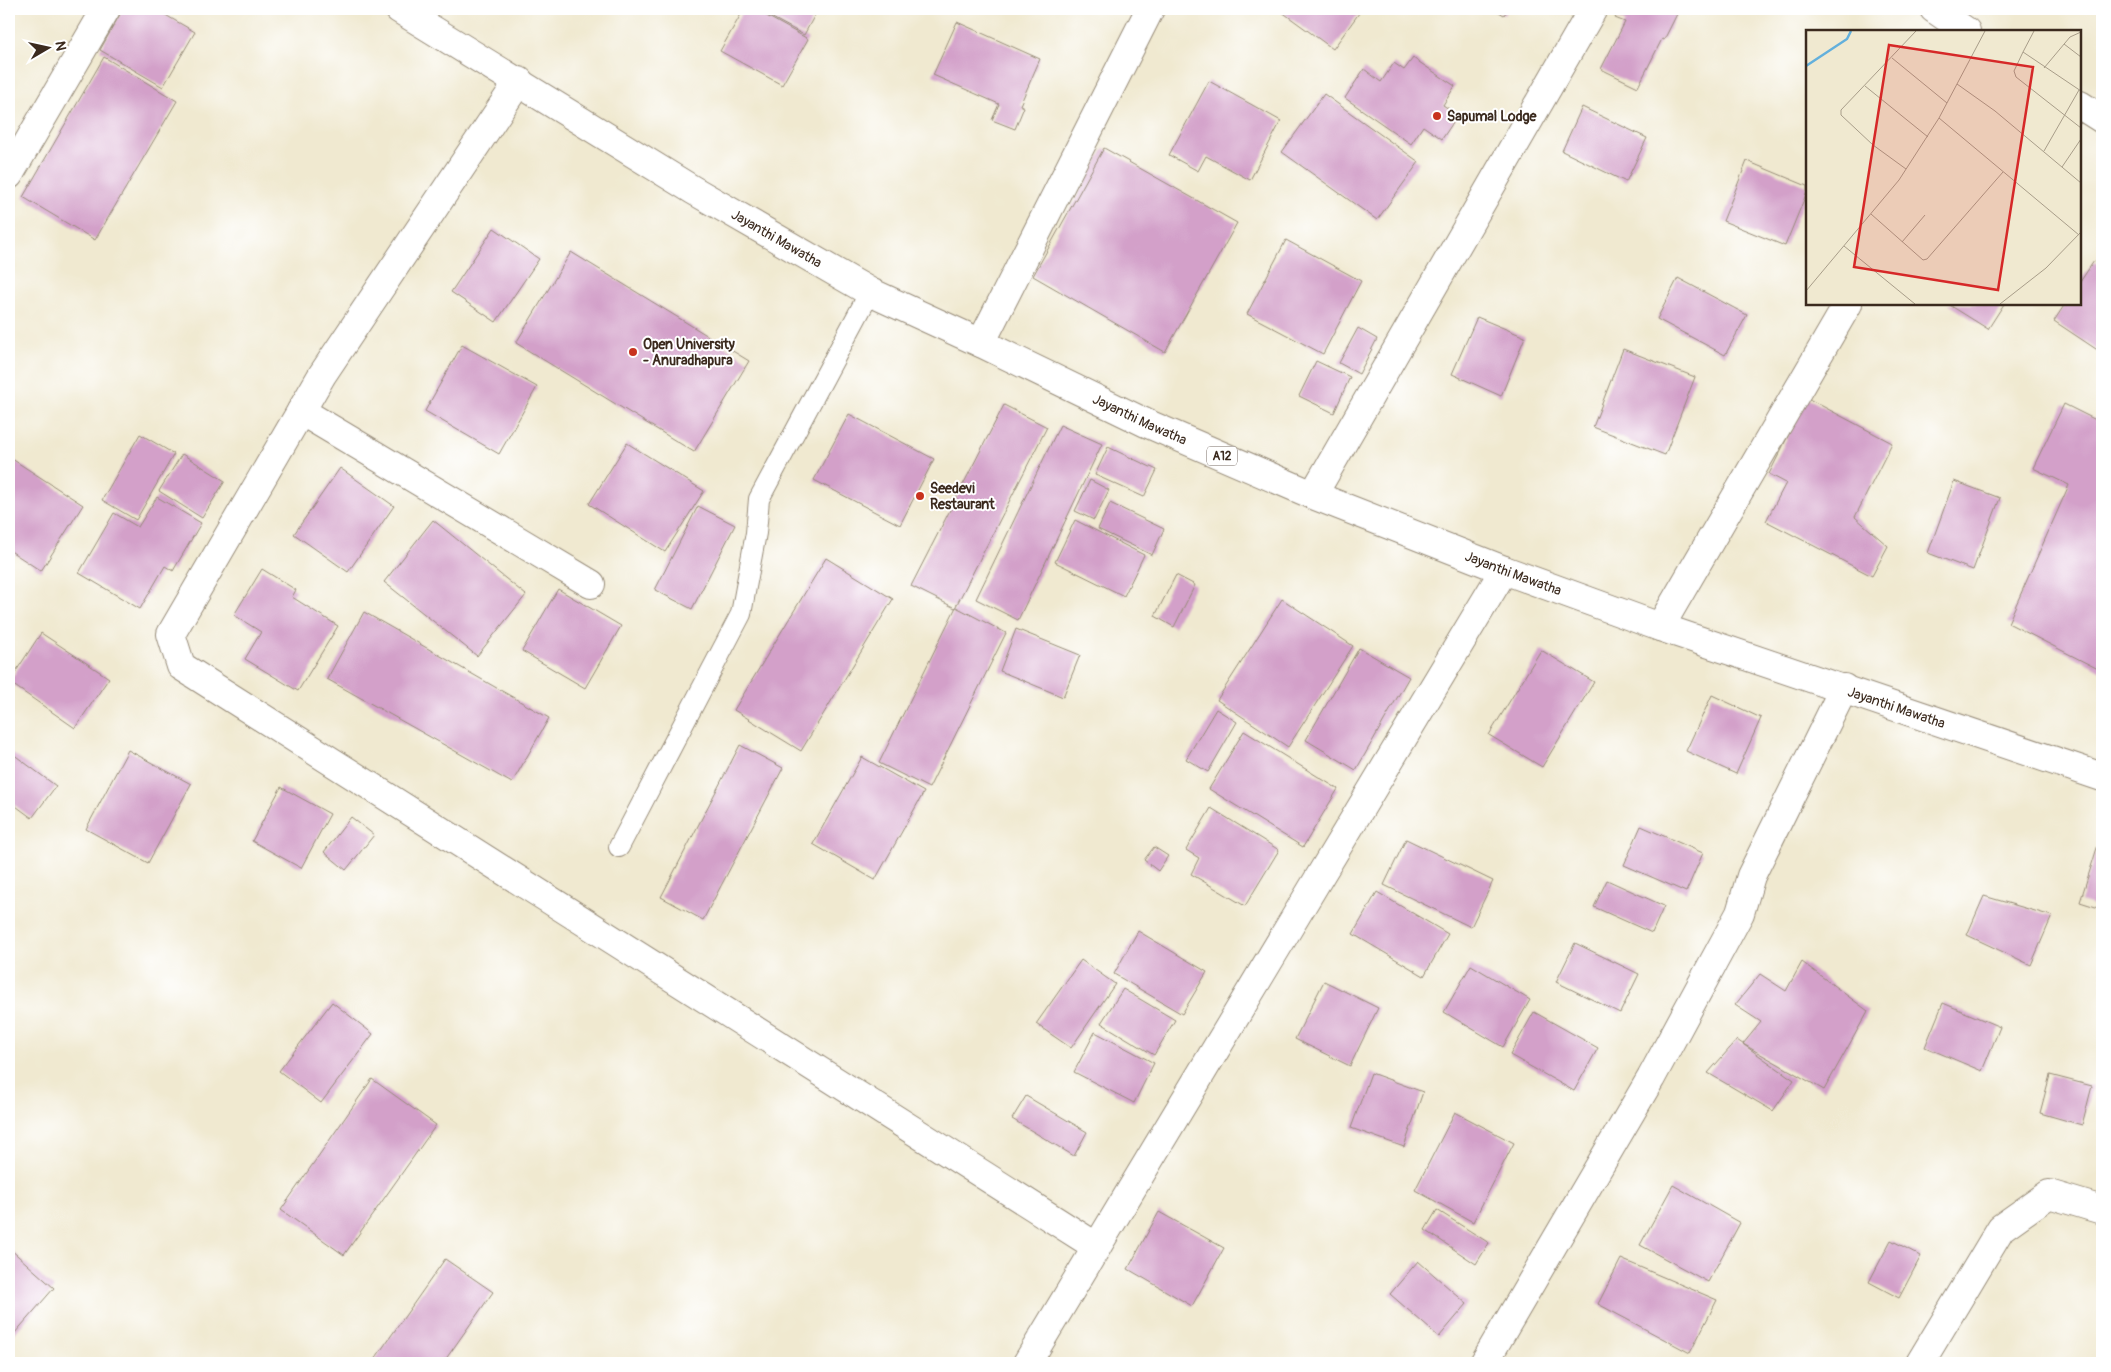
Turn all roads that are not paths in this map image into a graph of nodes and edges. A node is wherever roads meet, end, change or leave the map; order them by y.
1 (106, 9) edge
2 (399, 9) edge
3 (1150, 9) edge
4 (1593, 9) edge
5 (1934, 9) edge
6 (1965, 30) edge
7 (519, 81) junction
8 (2081, 106) edge
9 (2102, 119) edge
10 (9, 175) edge
11 (870, 292) junction
12 (1847, 305) edge
13 (981, 343) junction
14 (301, 411) junction
15 (1313, 495) junction
16 (1504, 570) junction
17 (591, 584) dead end
18 (1660, 627) junction
19 (1844, 688) junction
20 (2102, 777) edge
21 (619, 847) dead end
22 (2102, 1210) edge
23 (1097, 1247) junction
24 (1027, 1363) edge
25 (1484, 1363) edge
26 (1920, 1363) edge

1 - 10 main road
2 - 7 main road, Jayanthi Mawatha / A12
3 - 13 main road
4 - 15 main road
5 - 6 main road
7 - 11 main road, Jayanthi Mawatha / A12
7 - 14 main road
8 - 9 main road
11 - 13 main road, Jayanthi Mawatha / A12
11 - 21 lane
12 - 18 main road
13 - 15 main road, Jayanthi Mawatha / A12
14 - 17 main road
14 - 23 main road
15 - 16 main road, Jayanthi Mawatha / A12
16 - 18 main road, Jayanthi Mawatha / A12
16 - 23 main road
18 - 19 main road, Jayanthi Mawatha / A12
19 - 20 main road, Jayanthi Mawatha / A12
19 - 25 main road
22 - 26 main road
23 - 24 main road

